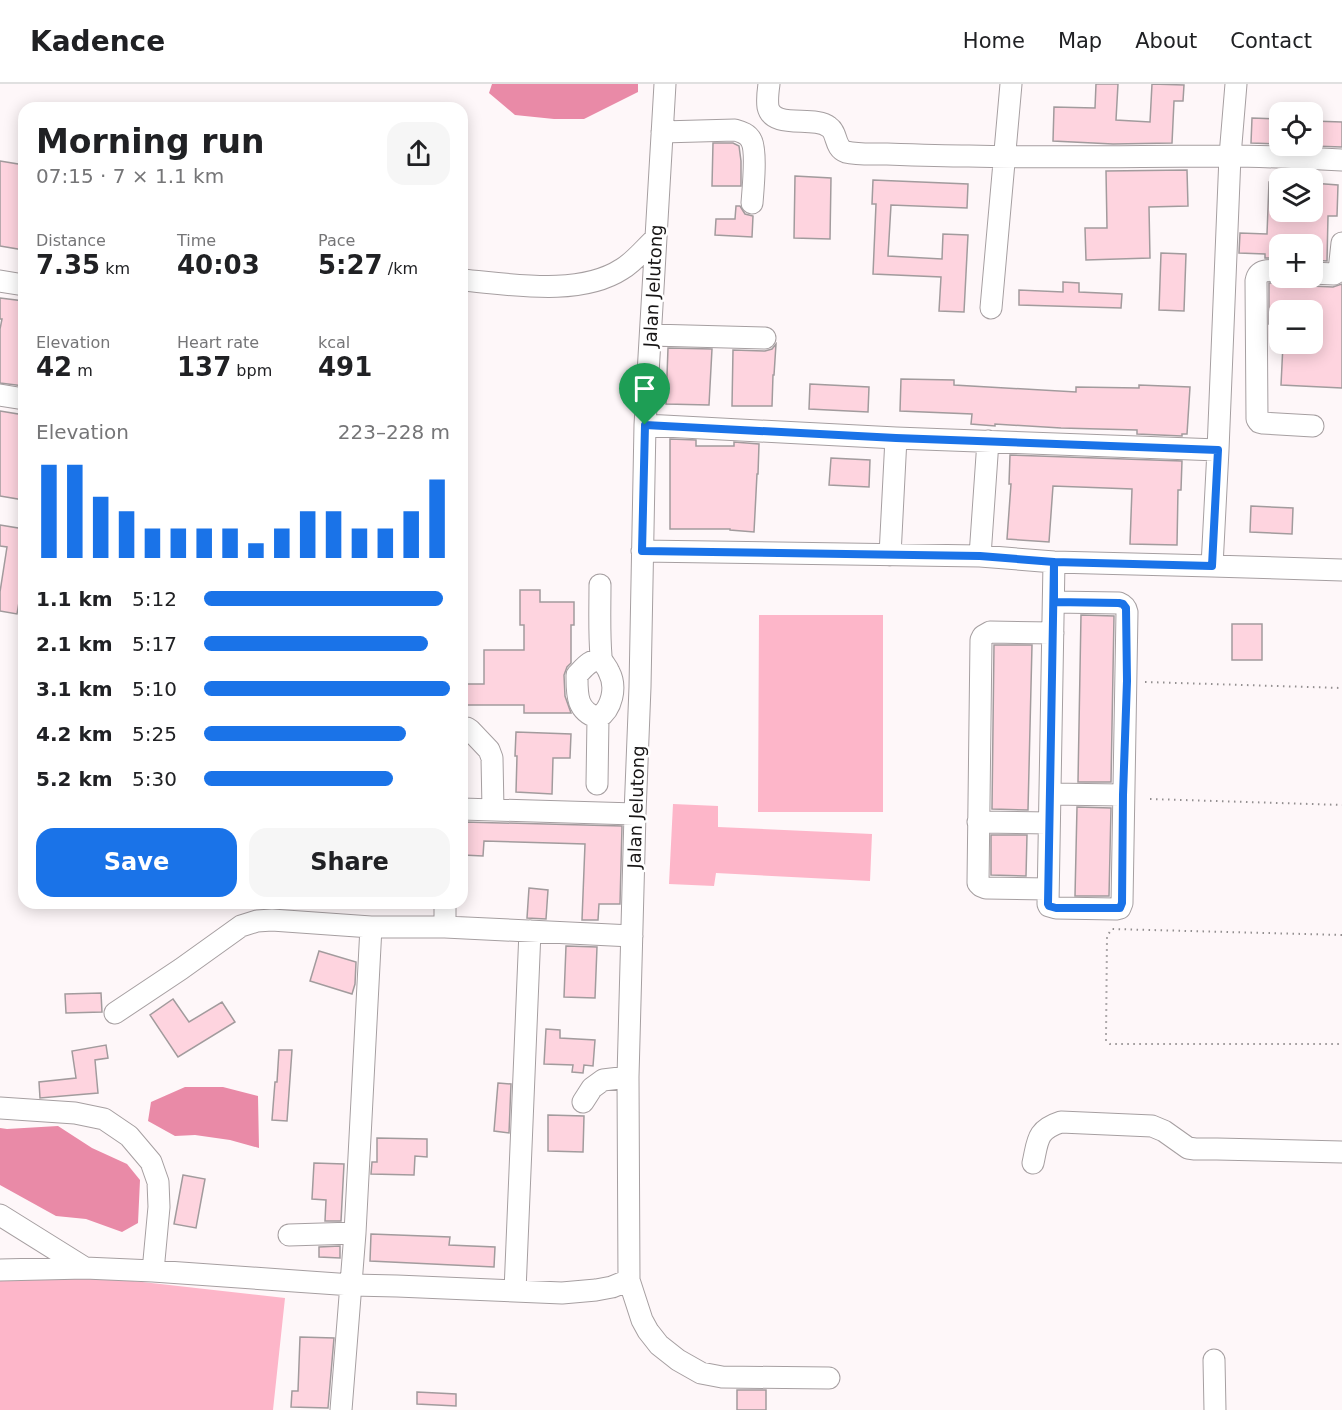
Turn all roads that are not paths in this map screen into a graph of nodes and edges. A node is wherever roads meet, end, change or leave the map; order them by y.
1 (665, 84) edge
2 (769, 84) edge
3 (1011, 84) edge
4 (1236, 84) edge
5 (662, 132) junction
6 (1230, 156) junction
7 (1004, 157) junction
8 (1342, 160) edge
9 (752, 203) dead end
10 (656, 238) junction
11 (1342, 243) edge
12 (1269, 272) edge
13 (1323, 274) edge
14 (0, 281) edge
15 (468, 281) edge
16 (18, 284) edge
17 (991, 308) dead end
18 (651, 335) junction
19 (765, 338) dead end
20 (1256, 350) junction
21 (1222, 352) junction
22 (0, 395) edge
23 (18, 398) edge
24 (645, 425) junction
25 (1313, 426) dead end
26 (896, 438) junction
27 (988, 441) junction
28 (1218, 450) junction
29 (642, 551) junction
30 (890, 555) junction
31 (980, 556) junction
32 (1054, 562) junction
33 (1212, 566) junction
34 (1342, 570) edge
35 (600, 585) dead end
36 (1054, 602) junction
37 (1053, 633) junction
38 (601, 660) junction
39 (613, 686) junction
40 (640, 687) junction
41 (598, 718) junction
42 (468, 729) edge
43 (597, 784) dead end
44 (1050, 794) junction
45 (1123, 795) junction
46 (468, 809) edge
47 (493, 809) junction
48 (635, 814) junction
49 (978, 822) junction
50 (1049, 824) junction
51 (1048, 889) junction
52 (260, 909) edge
53 (445, 909) edge
54 (272, 920) junction
55 (371, 927) junction
56 (445, 927) junction
57 (530, 931) junction
58 (632, 936) junction
59 (115, 1013) dead end
60 (628, 1077) junction
61 (583, 1102) dead end
62 (0, 1108) edge
63 (1342, 1152) edge
64 (1033, 1163) dead end
65 (0, 1215) edge
66 (355, 1233) junction
67 (290, 1235) dead end
68 (85, 1268) junction
69 (0, 1270) edge
70 (153, 1271) junction
71 (629, 1280) junction
72 (352, 1285) junction
73 (515, 1291) junction
74 (1214, 1360) dead end
75 (829, 1378) dead end
76 (340, 1410) edge
77 (1215, 1410) edge

1 - 5 street, Jalan Jelutong
2 - 7 street
3 - 7 street
4 - 6 street
5 - 9 street
5 - 10 street, Jalan Jelutong
6 - 7 street
6 - 8 street
6 - 21 street
7 - 17 street
10 - 15 street
10 - 18 street, Jalan Jelutong
11 - 13 street
12 - 20 street
14 - 16 street
18 - 19 street
18 - 24 street, Jalan Jelutong
20 - 21 street
20 - 25 street
21 - 28 street
22 - 23 street
24 - 26 street
24 - 29 street, Jalan Jelutong
26 - 27 street
26 - 30 street
27 - 28 street
27 - 31 street
28 - 33 street
29 - 30 street
29 - 40 street, Jalan Jelutong
30 - 31 street
31 - 32 street
32 - 33 street
32 - 36 street
33 - 34 street
35 - 38 street
36 - 37 street
36 - 45 street
37 - 44 street
37 - 49 street
38 - 39 street
38 - 41 street
39 - 40 street
39 - 41 street
40 - 48 street, Jalan Jelutong
41 - 43 street
42 - 47 street
44 - 45 street
44 - 50 street
45 - 51 street
46 - 47 street
47 - 48 street
48 - 58 street, Jalan Jelutong
49 - 50 street
49 - 51 street
50 - 51 street
52 - 54 street
53 - 56 street
54 - 55 street
54 - 59 street
55 - 56 street
55 - 66 street
56 - 57 street
57 - 58 street
57 - 73 street
58 - 60 street, Jalan Jelutong
60 - 61 street
60 - 71 street, Jalan Jelutong
62 - 70 street
63 - 64 street
65 - 68 street
66 - 67 street
66 - 72 street
68 - 69 street
68 - 70 street
70 - 72 street
71 - 73 street
71 - 75 street, Jalan Jelutong
72 - 73 street
72 - 76 street
74 - 77 street

